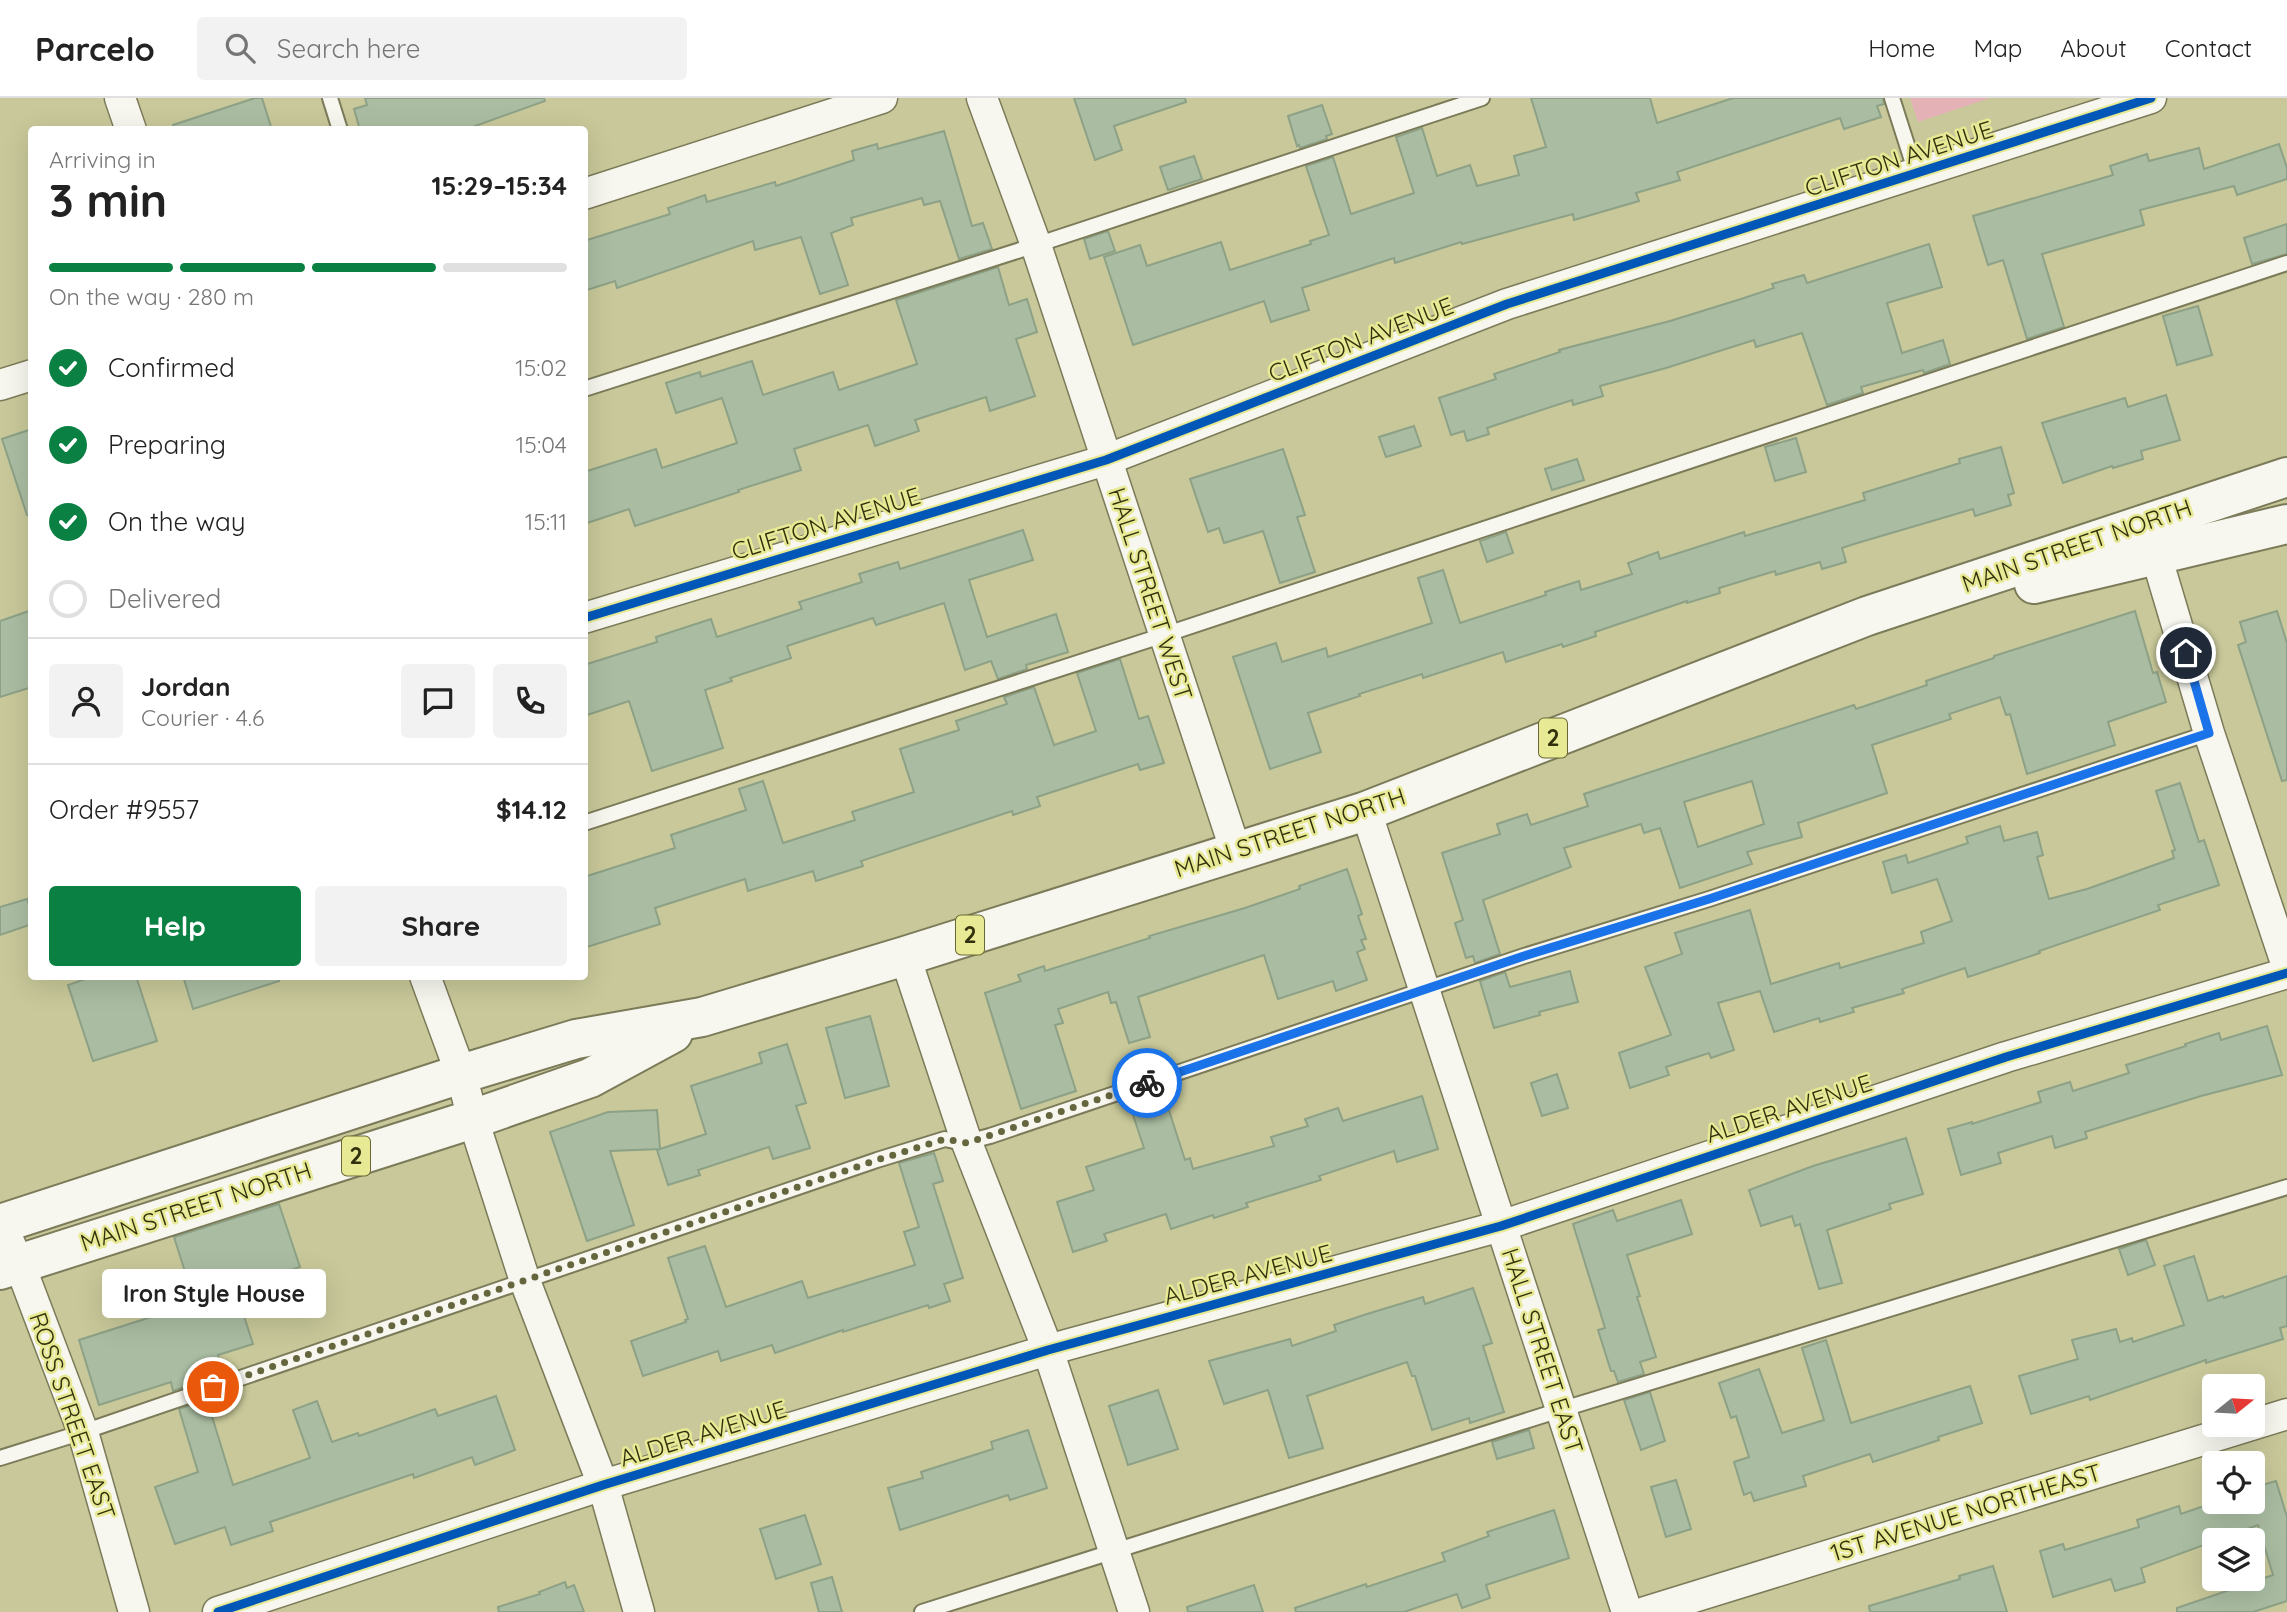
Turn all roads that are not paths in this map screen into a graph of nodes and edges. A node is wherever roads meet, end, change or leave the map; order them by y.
1 (120, 98) edge
2 (330, 98) edge
3 (882, 98) edge
4 (982, 98) edge
5 (1482, 98) edge
6 (1892, 98) edge
7 (2151, 98) edge
8 (130, 126) edge
9 (339, 126) edge
10 (1916, 173) junction
11 (588, 193) edge
12 (1036, 245) junction
13 (2287, 263) edge
14 (28, 376) edge
15 (0, 385) edge
16 (588, 389) edge
17 (1105, 460) junction
18 (2287, 477) edge
19 (2287, 524) edge
20 (2151, 538) junction
21 (588, 617) edge
22 (1164, 635) junction
23 (2209, 733) junction
24 (1366, 811) junction
25 (588, 822) edge
26 (1236, 852) junction
27 (905, 956) junction
28 (2287, 966) edge
29 (2287, 973) edge
30 (426, 980) edge
31 (1424, 990) junction
32 (702, 1017) junction
33 (461, 1074) junction
34 (472, 1119) junction
35 (967, 1143) junction
36 (2287, 1187) edge
37 (0, 1223) edge
38 (1501, 1226) junction
39 (9, 1267) edge
40 (525, 1281) junction
41 (1048, 1350) junction
42 (1560, 1410) junction
43 (2287, 1414) edge
44 (83, 1432) junction
45 (0, 1458) edge
46 (603, 1485) junction
47 (1113, 1552) junction
48 (134, 1612) edge
49 (218, 1612) edge
50 (639, 1612) edge
51 (922, 1612) edge
52 (1134, 1612) edge
53 (1627, 1612) edge
54 (1646, 1612) edge

1 - 8 street
2 - 9 lane
3 - 11 street
4 - 12 street, HALL STREET WEST
5 - 12 lane
6 - 10 lane
7 - 10 street, CLIFTON AVENUE
10 - 17 street, CLIFTON AVENUE
12 - 16 lane
12 - 17 street, HALL STREET WEST
13 - 22 lane
14 - 15 street
17 - 21 street, CLIFTON AVENUE
17 - 22 street, HALL STREET WEST
18 - 20 main road, MAIN STREET NORTH / 2
19 - 20 main road, MAIN STREET NORTH / 2
20 - 23 street
20 - 24 main road, MAIN STREET NORTH / 2
22 - 25 lane
22 - 26 street, HALL STREET WEST
23 - 28 street
23 - 31 lane
24 - 26 main road, MAIN STREET NORTH / 2
24 - 31 street, HALL STREET EAST
26 - 27 main road, MAIN STREET NORTH / 2
27 - 32 main road, MAIN STREET NORTH / 2
27 - 35 street
29 - 38 street, ALDER AVENUE
30 - 33 street
31 - 35 lane
31 - 38 street, HALL STREET EAST
32 - 33 main road, MAIN STREET NORTH / 2
32 - 34 main road, MAIN STREET NORTH / 2
33 - 34 street
33 - 37 main road, MAIN STREET NORTH / 2
34 - 39 main road, MAIN STREET NORTH / 2
34 - 40 street
35 - 40 lane
35 - 41 street
36 - 42 lane
37 - 39 street, ROSS STREET EAST
38 - 41 street, ALDER AVENUE
38 - 42 street, HALL STREET EAST
39 - 44 street, ROSS STREET EAST
40 - 44 lane
40 - 46 street
41 - 46 street, ALDER AVENUE
41 - 47 street
42 - 47 lane
42 - 53 street, HALL STREET EAST
43 - 54 street, 1ST AVENUE NORTHEAST
44 - 45 lane
44 - 48 street, ROSS STREET EAST
46 - 49 street, ALDER AVENUE
46 - 50 street
47 - 51 lane
47 - 52 street

